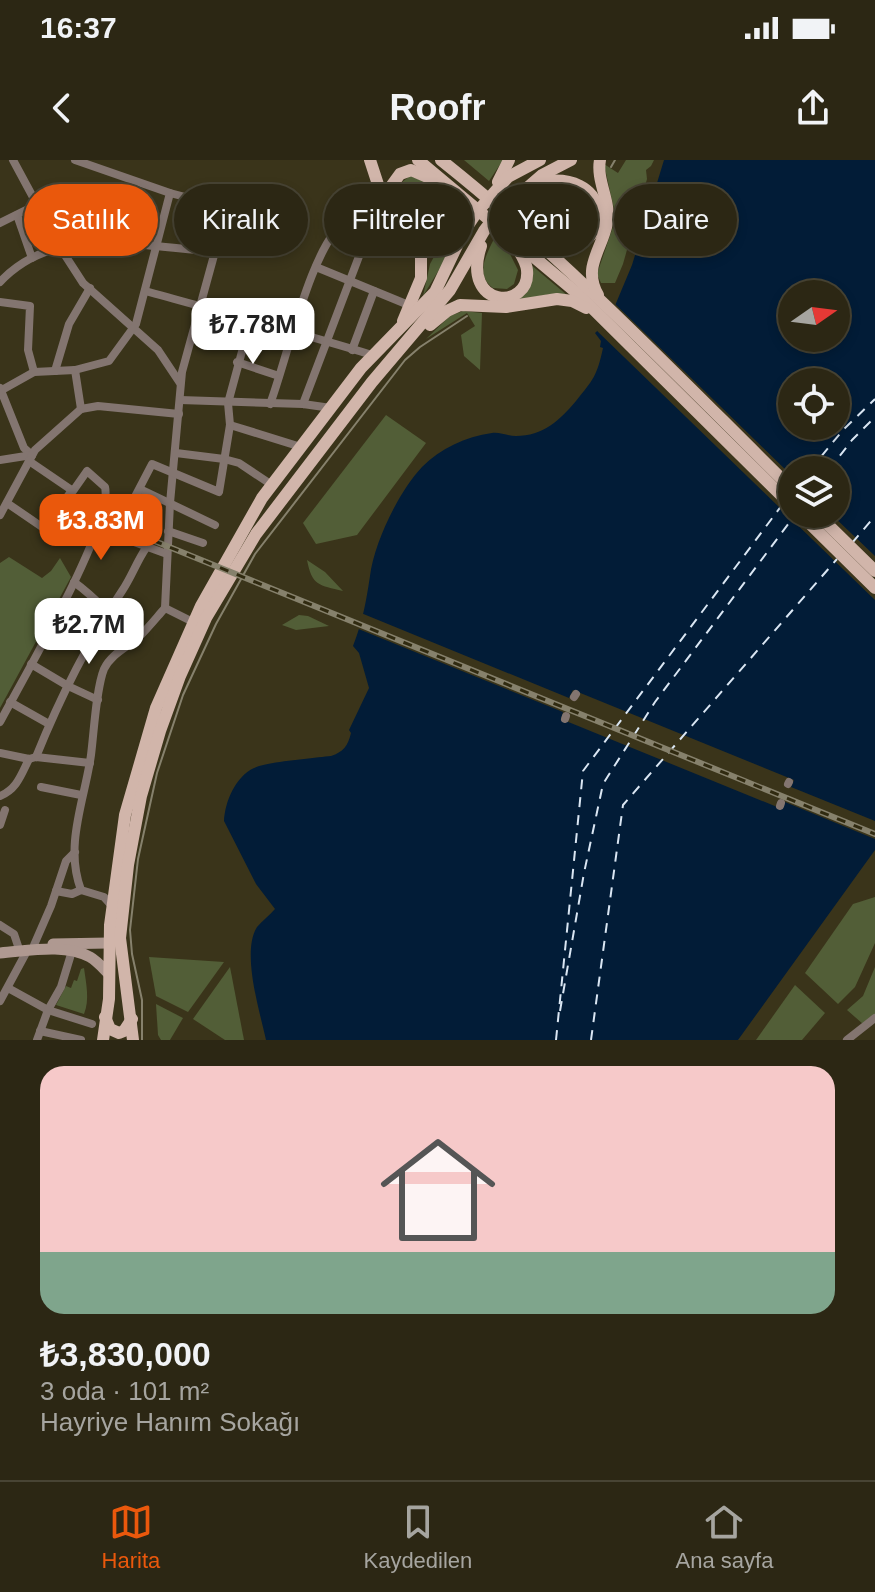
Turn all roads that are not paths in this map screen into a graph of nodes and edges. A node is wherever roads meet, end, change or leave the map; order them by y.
1 (13, 160) edge
2 (75, 160) edge
3 (370, 160) edge
4 (418, 160) edge
5 (441, 160) edge
6 (454, 160) edge
7 (509, 160) edge
8 (540, 160) edge
9 (571, 160) edge
10 (600, 160) edge
11 (25, 184) edge
12 (378, 184) edge
13 (393, 184) edge
14 (441, 184) edge
15 (447, 184) edge
16 (497, 184) edge
17 (500, 184) edge
18 (530, 184) joint
19 (577, 184) edge
20 (475, 187) junction
21 (170, 193) junction
22 (174, 194) edge
23 (489, 197) edge
24 (489, 199) edge
25 (473, 206) edge
26 (24, 211) edge
27 (477, 212) junction
28 (17, 215) junction
29 (473, 215) edge
30 (489, 219) edge
31 (0, 223) edge
32 (489, 225) edge
33 (484, 231) junction
34 (158, 242) edge
35 (324, 245) edge
36 (38, 256) edge
37 (66, 256) edge
38 (154, 256) edge
39 (213, 256) edge
40 (359, 256) edge
41 (420, 256) edge
42 (521, 256) edge
43 (534, 256) edge
44 (549, 256) edge
45 (32, 258) junction
46 (316, 267) junction
47 (350, 281) junction
48 (0, 282) edge
49 (90, 288) junction
50 (145, 291) junction
51 (374, 291) junction
52 (0, 302) edge
53 (198, 306) junction
54 (411, 306) junction
55 (600, 309) junction
56 (250, 322) junction
57 (135, 326) junction
58 (294, 331) junction
59 (397, 332) junction
60 (328, 342) junction
61 (404, 348) junction
62 (352, 350) junction
63 (372, 355) junction
64 (237, 362) junction
65 (75, 370) junction
66 (55, 371) junction
67 (34, 372) junction
68 (279, 376) junction
69 (181, 384) junction
70 (1, 389) edge
71 (180, 400) junction
72 (228, 403) junction
73 (270, 404) junction
74 (303, 404) junction
75 (331, 408) junction
76 (81, 409) junction
77 (179, 414) junction
78 (230, 425) junction
79 (301, 447) junction
80 (176, 453) junction
81 (31, 458) junction
82 (224, 459) junction
83 (0, 460) edge
84 (174, 472) junction
85 (778, 476) edge
86 (272, 485) junction
87 (140, 489) junction
88 (72, 490) junction
89 (778, 492) edge
90 (7, 503) junction
91 (170, 503) junction
92 (0, 515) edge
93 (215, 525) dead end
94 (814, 528) edge
95 (831, 528) edge
96 (168, 531) junction
97 (203, 543) dead end
98 (146, 548) junction
99 (167, 554) junction
100 (875, 571) edge
101 (74, 582) junction
102 (875, 588) edge
103 (165, 608) junction
104 (107, 611) junction
105 (54, 620) junction
106 (193, 622) junction
107 (86, 635) dead end
108 (134, 640) junction
109 (31, 664) junction
110 (68, 686) junction
111 (98, 700) junction
112 (10, 702) junction
113 (0, 722) edge
114 (49, 724) junction
115 (0, 753) edge
116 (32, 758) junction
117 (90, 763) junction
118 (41, 787) dead end
119 (81, 795) junction
120 (0, 796) edge
121 (5, 810) dead end
122 (0, 825) edge
123 (75, 852) junction
124 (119, 887) junction
125 (81, 890) junction
126 (56, 891) junction
127 (112, 906) junction
128 (0, 925) edge
129 (108, 943) junction
130 (26, 947) junction
131 (0, 950) edge
132 (72, 951) junction
133 (125, 970) junction
134 (109, 974) junction
135 (8, 988) junction
136 (1, 998) edge
137 (48, 1010) junction
138 (105, 1017) junction
139 (875, 1018) edge
140 (132, 1019) junction
141 (92, 1024) dead end
142 (38, 1035) edge
143 (81, 1040) edge
144 (103, 1040) edge
145 (133, 1040) edge
146 (847, 1040) edge

1 - 11 street
2 - 21 street
3 - 12 main road
4 - 15 main road
5 - 20 main road
6 - 20 main road
7 - 16 main road
8 - 17 main road
9 - 18 main road
10 - 55 main road
13 - 14 main road
18 - 19 main road
20 - 24 main road
21 - 22 street
21 - 34 street
23 - 27 main road
25 - 30 main road
26 - 28 street
27 - 29 main road
27 - 59 main road
28 - 31 street
28 - 45 street
32 - 33 main road
33 - 42 main road
33 - 61 main road
35 - 46 street
36 - 45 street
37 - 49 street
38 - 50 street
39 - 53 street
40 - 47 street
41 - 54 main road
43 - 55 main road
44 - 55 main road
45 - 48 street
46 - 47 street
46 - 58 street
47 - 51 street
47 - 60 street
49 - 57 street
49 - 66 street
50 - 53 street
50 - 57 street
51 - 54 street
51 - 62 street
52 - 67 street
53 - 56 street
53 - 69 street
54 - 59 main road
55 - 61 main road
55 - 85 main road
55 - 89 main road
56 - 58 street
56 - 64 street
57 - 65 street
57 - 69 street
58 - 60 street
58 - 68 street
59 - 63 main road
60 - 62 street
60 - 74 street
61 - 124 main road
62 - 63 street
63 - 75 main road
64 - 68 street
64 - 72 street
65 - 66 street
65 - 76 street
66 - 67 street
67 - 70 street
68 - 73 street
69 - 71 street
70 - 81 street
71 - 72 street
71 - 77 street
72 - 73 street
72 - 78 street
73 - 74 street
74 - 75 street
75 - 79 main road
76 - 77 street
76 - 81 street
77 - 80 street
78 - 79 street
78 - 82 street
79 - 86 main road
80 - 82 street
80 - 84 street
81 - 83 street
81 - 88 street
81 - 90 street
82 - 84 street
82 - 86 street
84 - 87 street
84 - 91 street
86 - 106 main road
87 - 91 street
87 - 98 street
88 - 90 street
88 - 101 street
90 - 92 street
91 - 93 street
91 - 96 street
94 - 102 main road
95 - 100 main road
96 - 97 street
96 - 99 street
98 - 99 street
98 - 104 street
99 - 103 street
101 - 104 street
101 - 105 street
103 - 106 street
103 - 108 street
104 - 108 street
104 - 110 street
105 - 107 street
105 - 109 street
106 - 124 main road
108 - 111 street
109 - 110 street
109 - 112 street
110 - 111 street
110 - 114 street
111 - 117 street
112 - 113 street
112 - 114 street
114 - 116 street
115 - 116 street
116 - 117 street
116 - 120 street
117 - 119 street
118 - 119 street
119 - 123 street
121 - 122 street
123 - 125 street
123 - 126 street
124 - 127 main road
124 - 133 main road
125 - 126 street
125 - 127 street
126 - 130 street
127 - 129 main road
128 - 130 street
129 - 130 street
129 - 133 main road
129 - 134 main road
130 - 131 street
130 - 132 street
130 - 135 street
132 - 134 street
132 - 137 street
133 - 140 main road
134 - 138 main road
135 - 136 street
135 - 137 street
137 - 141 street
137 - 142 street
138 - 140 main road
138 - 144 main road
139 - 146 street
140 - 145 main road
142 - 143 street

